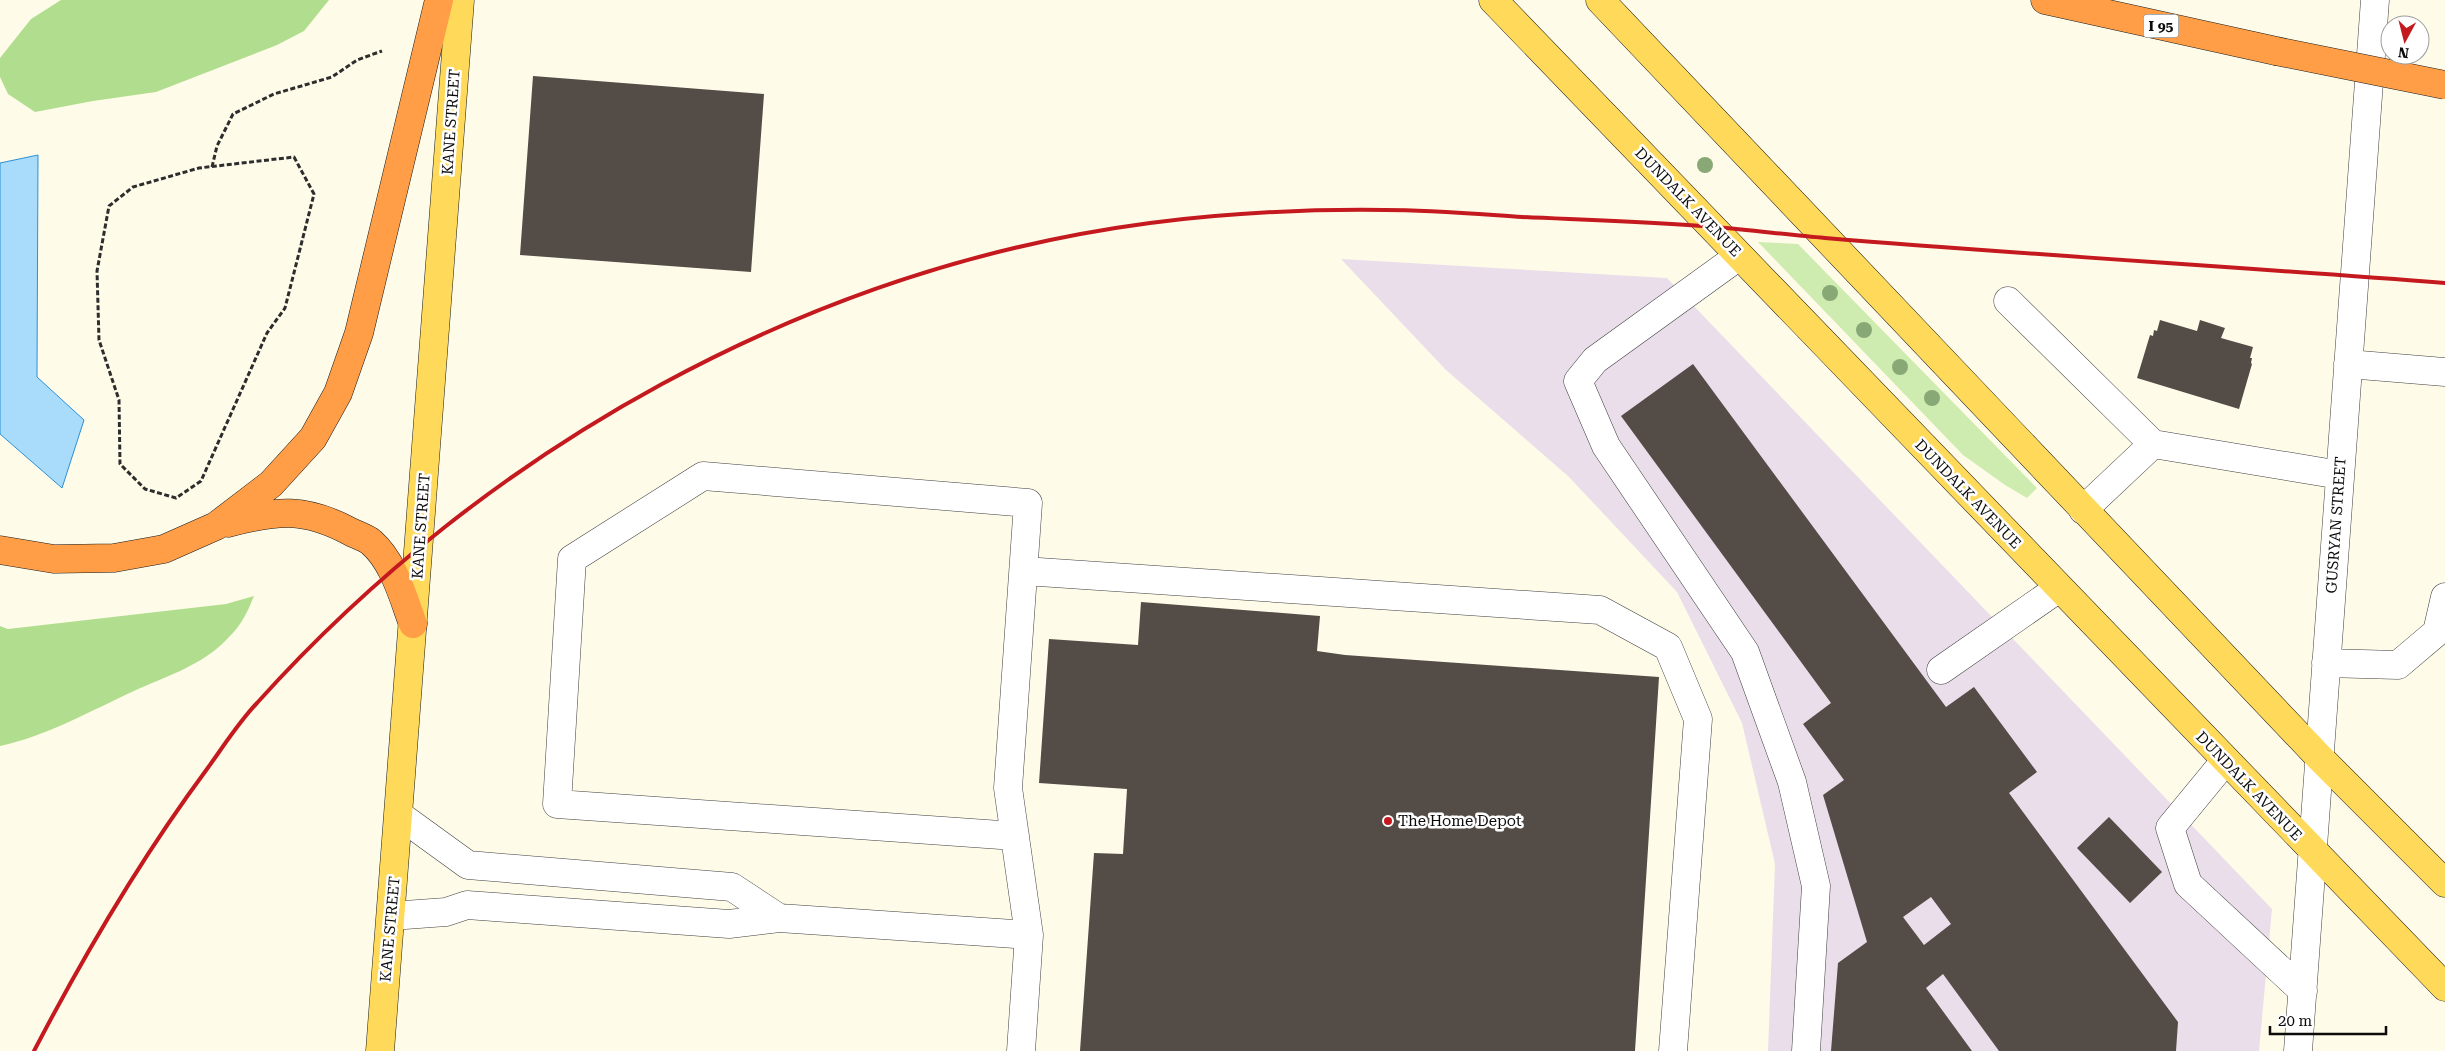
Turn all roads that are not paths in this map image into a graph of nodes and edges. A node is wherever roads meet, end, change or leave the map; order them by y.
1 (439, 0) edge
2 (460, 0) edge
3 (1493, 0) edge
4 (1600, 0) edge
5 (2045, 0) edge
6 (2375, 0) edge
7 (2445, 85) edge
8 (1739, 256) junction
9 (2008, 300) dead end
10 (2348, 364) junction
11 (2445, 372) edge
12 (2153, 444) junction
13 (2340, 475) junction
14 (2083, 510) junction
15 (216, 526) junction
16 (0, 550) edge
17 (1024, 571) junction
18 (2059, 588) junction
19 (2445, 597) edge
20 (413, 624) junction
21 (2441, 636) edge
22 (2326, 663) junction
23 (1941, 670) dead end
24 (2319, 757) junction
25 (2225, 761) junction
26 (399, 815) junction
27 (1015, 836) junction
28 (2312, 852) junction
29 (2445, 883) edge
30 (391, 916) junction
31 (779, 918) junction
32 (1029, 935) junction
33 (2445, 987) edge
34 (2303, 990) junction
35 (380, 1051) edge
36 (1021, 1051) edge
37 (1673, 1051) edge
38 (1806, 1051) edge
39 (2298, 1051) edge

1 - 15 highway
2 - 20 main road, KANE STREET
3 - 8 main road, DUNDALK AVENUE
4 - 14 main road
5 - 7 highway, I 95, bridge
6 - 10 street, GUSRYAN STREET
8 - 18 main road, DUNDALK AVENUE
8 - 38 street
9 - 12 street
10 - 11 street
10 - 13 street, GUSRYAN STREET
12 - 13 street
12 - 14 street
13 - 22 street, GUSRYAN STREET
14 - 24 main road
15 - 16 highway
15 - 20 highway
17 - 27 street
17 - 27 street
17 - 37 street
18 - 23 street
18 - 25 main road, DUNDALK AVENUE
19 - 21 street
20 - 26 main road, KANE STREET
21 - 22 street
22 - 24 street, GUSRYAN STREET
24 - 28 street, GUSRYAN STREET
24 - 29 main road
25 - 28 main road, DUNDALK AVENUE
25 - 34 street
26 - 30 main road, KANE STREET
26 - 31 street
27 - 32 street
28 - 33 main road, DUNDALK AVENUE
28 - 34 street, GUSRYAN STREET
30 - 31 street
30 - 35 main road, KANE STREET
31 - 32 street
32 - 36 street
34 - 39 street, GUSRYAN STREET

